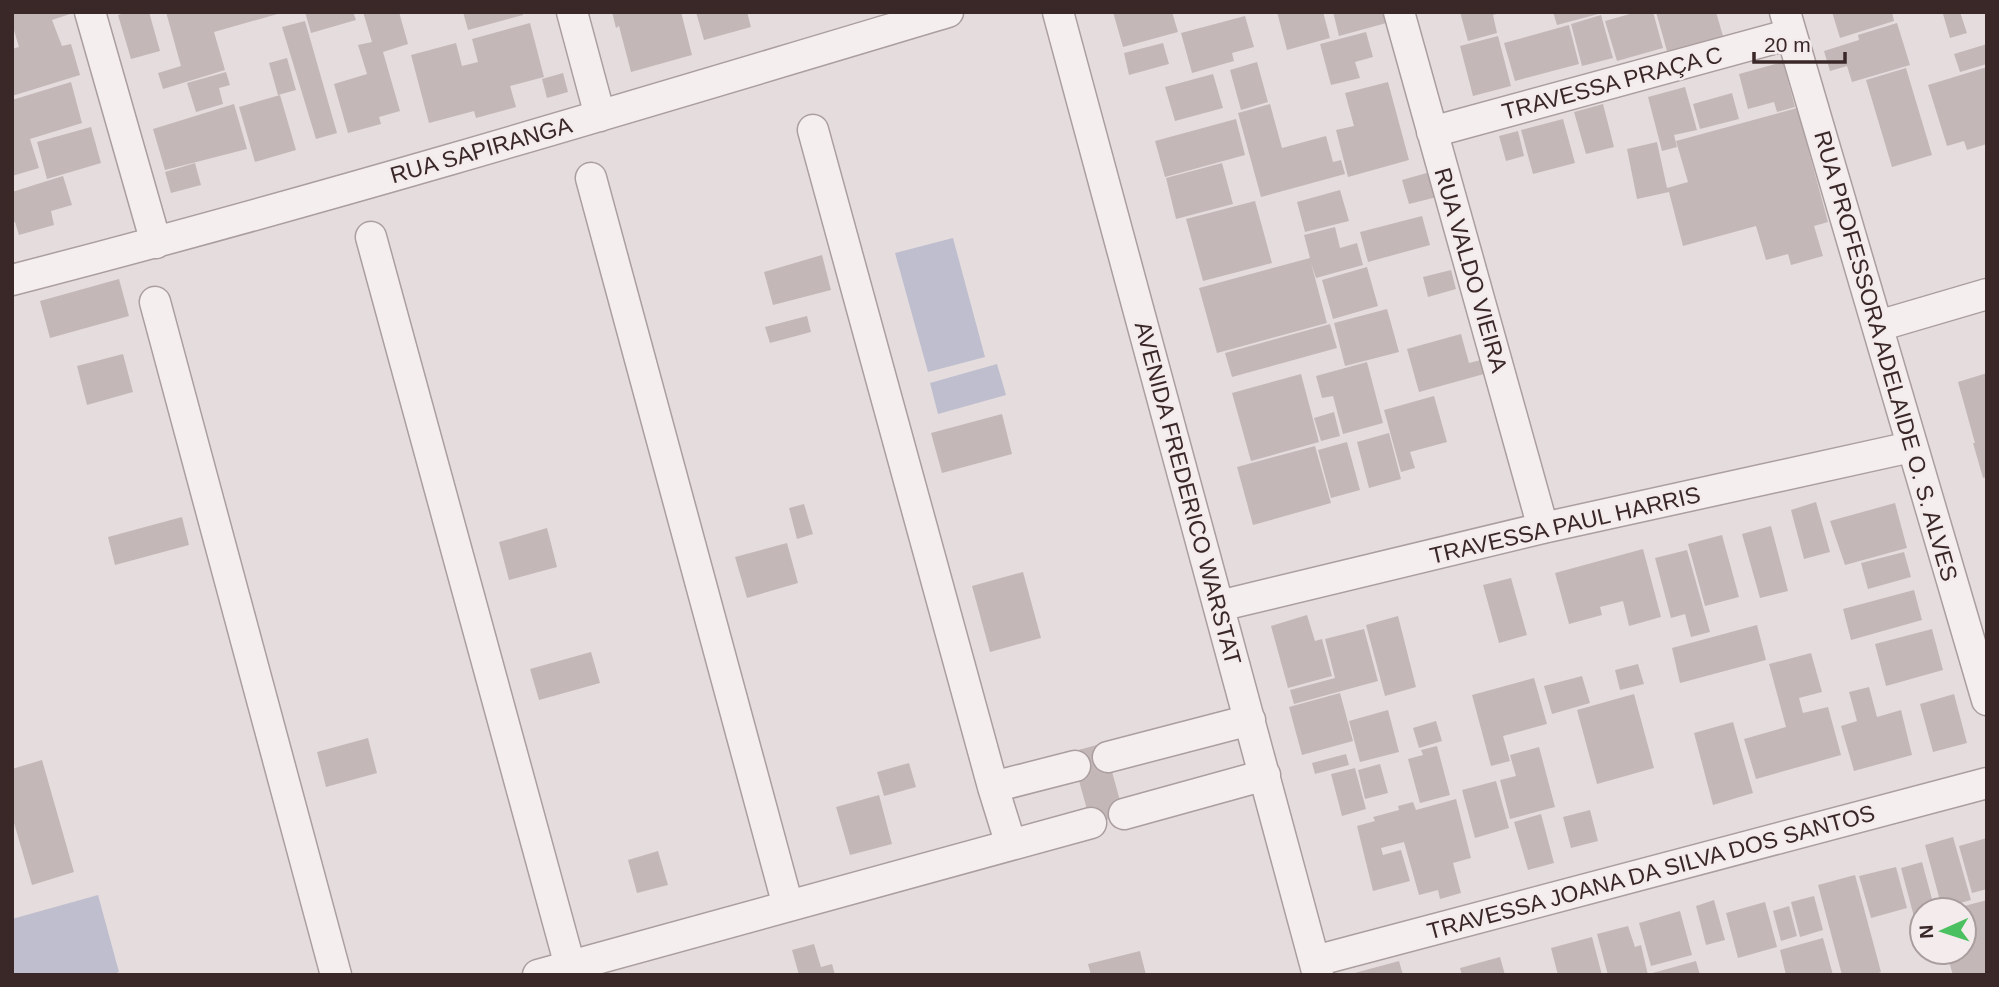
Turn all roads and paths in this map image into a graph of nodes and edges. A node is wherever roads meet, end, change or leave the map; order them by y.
1 (90, 12) edge
2 (572, 12) edge
3 (948, 12) edge
4 (1058, 12) edge
5 (1399, 12) edge
6 (1788, 23) edge
7 (600, 116) junction
8 (813, 130) dead end
9 (1432, 132) junction
10 (591, 178) dead end
11 (371, 237) dead end
12 (156, 243) junction
13 (12, 280) edge
14 (1987, 294) edge
15 (155, 302) dead end
16 (1878, 326) junction
17 (1912, 447) junction
18 (1542, 528) junction
19 (1219, 606) junction
20 (1987, 700) edge
21 (1250, 720) junction
22 (1108, 757) dead end
23 (1075, 766) dead end
24 (1265, 775) junction
25 (1987, 783) edge
26 (993, 787) junction
27 (1124, 814) dead end
28 (1091, 823) dead end
29 (1011, 845) junction
30 (788, 906) junction
31 (570, 966) junction
32 (1317, 968) edge
33 (336, 975) edge
34 (538, 975) edge

1 - 12 street
2 - 7 street
3 - 7 street, RUA SAPIRANGA
4 - 19 street, AVENIDA FREDERICO WARSTAT
5 - 9 street, RUA VALDO VIEIRA
6 - 9 street, TRAVESSA PRAÇA C
6 - 16 street, RUA PROFESSORA ADELAIDE O. S. ALVES
7 - 12 street, RUA SAPIRANGA
8 - 26 street
9 - 18 street, RUA VALDO VIEIRA
10 - 30 street
11 - 31 street
12 - 13 street, RUA SAPIRANGA
14 - 16 street
15 - 33 street
16 - 17 street, RUA PROFESSORA ADELAIDE O. S. ALVES
17 - 18 street, TRAVESSA PAUL HARRIS
17 - 20 street, RUA PROFESSORA ADELAIDE O. S. ALVES
18 - 19 street, TRAVESSA PAUL HARRIS
19 - 21 street, AVENIDA FREDERICO WARSTAT
21 - 22 street
21 - 24 street, AVENIDA FREDERICO WARSTAT
23 - 26 street
24 - 27 street
24 - 32 street, AVENIDA FREDERICO WARSTAT
25 - 32 street, TRAVESSA JOANA DA SILVA DOS SANTOS
26 - 29 street
28 - 29 street
29 - 30 street
30 - 31 street
31 - 34 street

